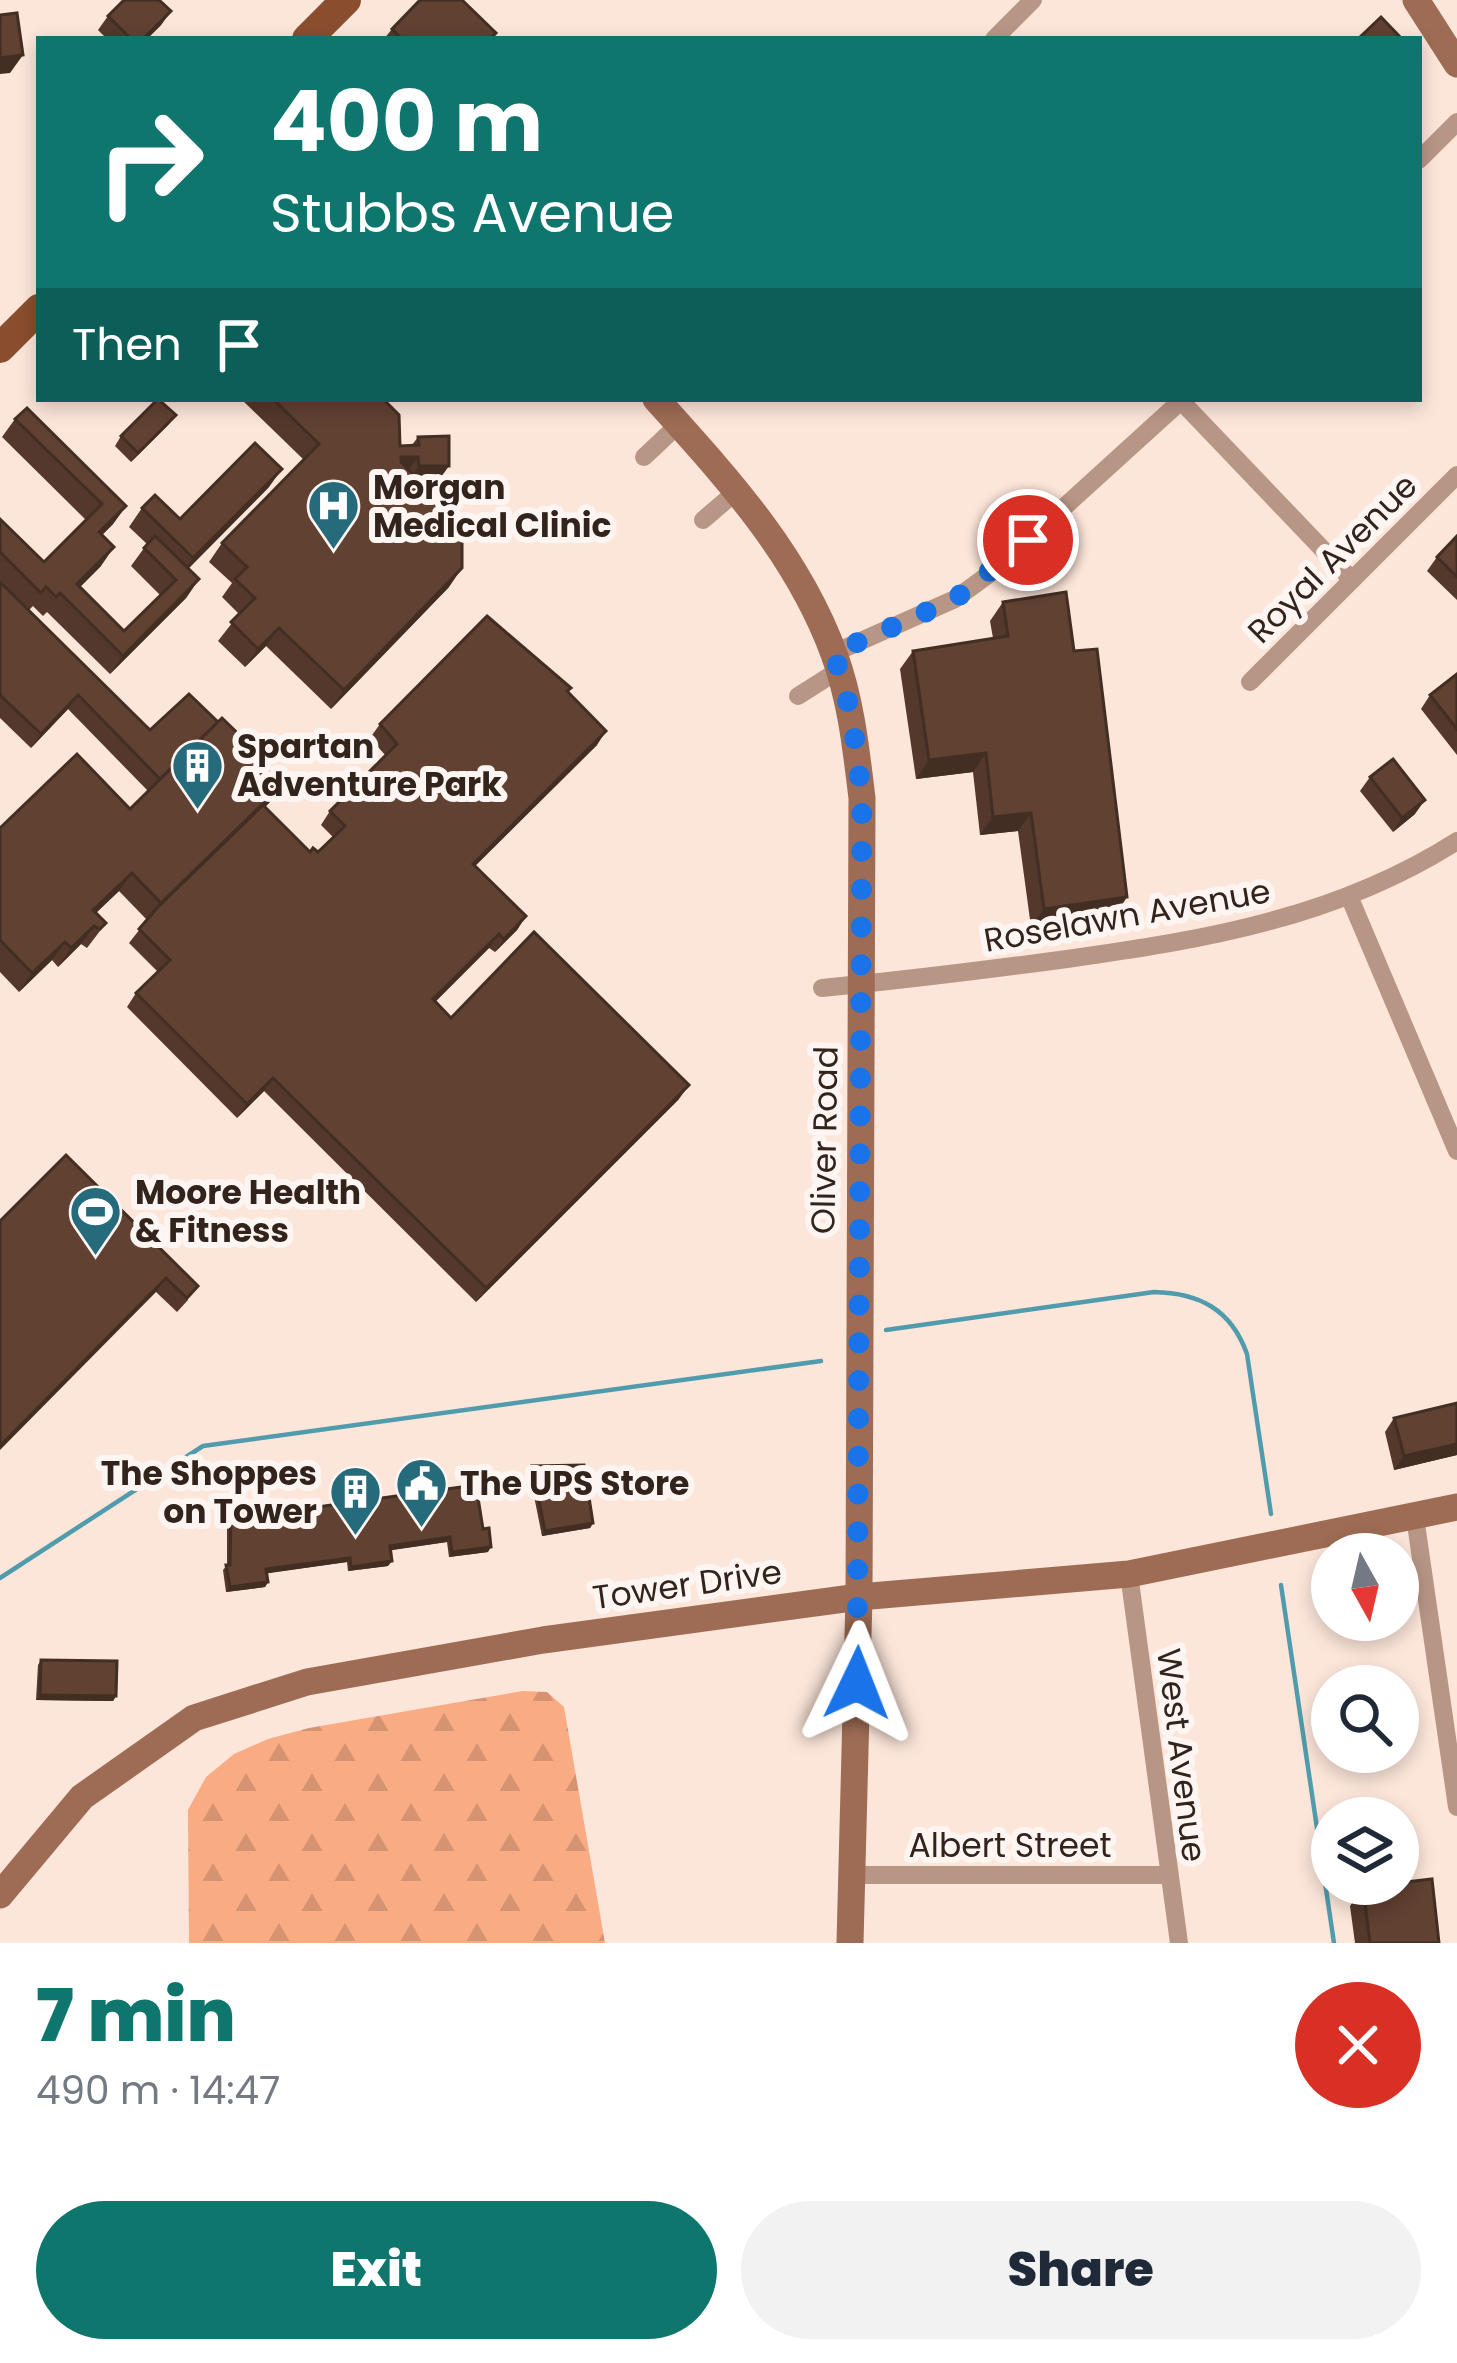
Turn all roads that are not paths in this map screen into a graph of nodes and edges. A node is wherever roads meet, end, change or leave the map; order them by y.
1 (346, 0) edge
2 (1033, 0) edge
3 (1416, 0) edge
4 (310, 36) edge
5 (997, 36) edge
6 (1457, 64) edge
7 (1457, 122) edge
8 (1422, 157) edge
9 (36, 312) edge
10 (0, 348) edge
11 (659, 402) edge
12 (1180, 402) edge
13 (1184, 402) edge
14 (679, 424) junction
15 (644, 457) dead end
16 (1457, 476) edge
17 (738, 490) junction
18 (703, 520) dead end
19 (1352, 580) junction
20 (836, 661) junction
21 (1250, 682) dead end
22 (798, 696) dead end
23 (1457, 841) edge
24 (1349, 896) junction
25 (862, 985) junction
26 (821, 988) dead end
27 (1457, 1151) edge
28 (1457, 1507) edge
29 (1415, 1516) junction
30 (1129, 1574) junction
31 (860, 1597) junction
32 (1457, 1807) edge
33 (852, 1875) junction
34 (1168, 1875) junction
35 (0, 1895) edge
36 (850, 1943) edge
37 (1178, 1943) edge

1 - 4 main road
2 - 5 street
3 - 6 street
7 - 8 street
9 - 10 main road
11 - 14 street, Oliver Road
12 - 20 street
13 - 19 street
14 - 15 street
14 - 17 street, Oliver Road
16 - 19 street, Royal Avenue
17 - 18 street
17 - 20 street, Oliver Road
19 - 21 street, Royal Avenue
20 - 22 street
20 - 25 street, Oliver Road
23 - 24 street, Roselawn Avenue
24 - 25 street, Roselawn Avenue
24 - 27 street
25 - 26 street, Roselawn Avenue
25 - 31 street, Oliver Road
28 - 29 street, Tower Drive
29 - 30 street, Tower Drive
29 - 32 street
30 - 31 street, Tower Drive
30 - 34 street, West Avenue
31 - 33 street, Oliver Road
31 - 35 street, Tower Drive
33 - 34 street, Albert Street
33 - 36 street, Oliver Road
34 - 37 street, West Avenue

